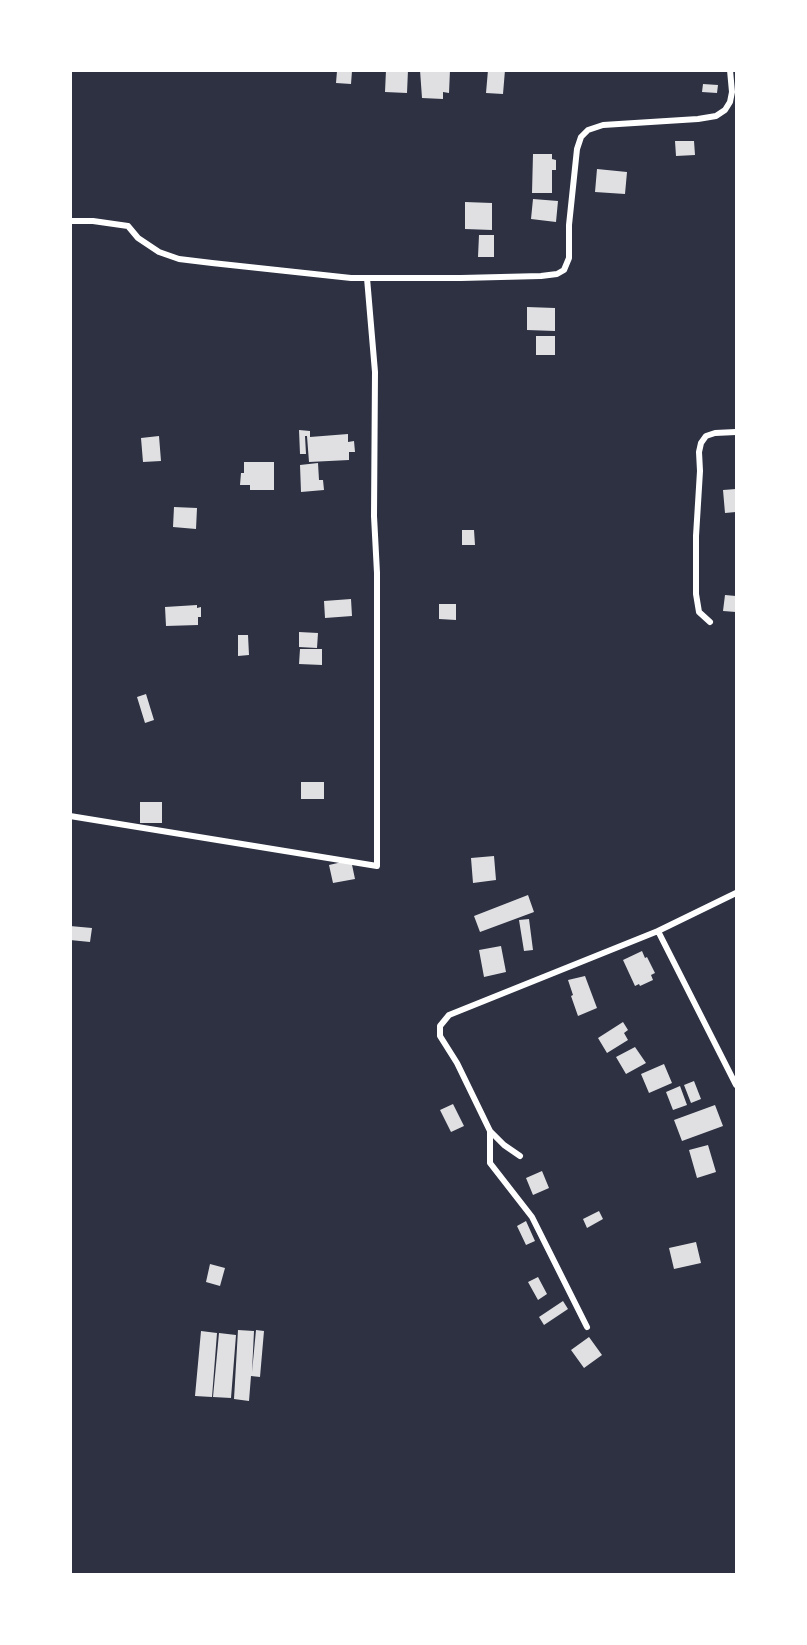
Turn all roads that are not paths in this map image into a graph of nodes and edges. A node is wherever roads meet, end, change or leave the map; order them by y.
1 (730, 70) edge
2 (70, 221) edge
3 (367, 278) junction
4 (736, 432) edge
5 (710, 622) dead end
6 (70, 816) edge
7 (736, 893) edge
8 (658, 931) junction
9 (736, 1085) edge
10 (490, 1131) junction
11 (520, 1156) dead end
12 (587, 1328) dead end

1 - 3 street
2 - 3 street
3 - 6 street
4 - 5 street
7 - 8 street
8 - 9 street
8 - 10 street
10 - 11 street
10 - 12 street

